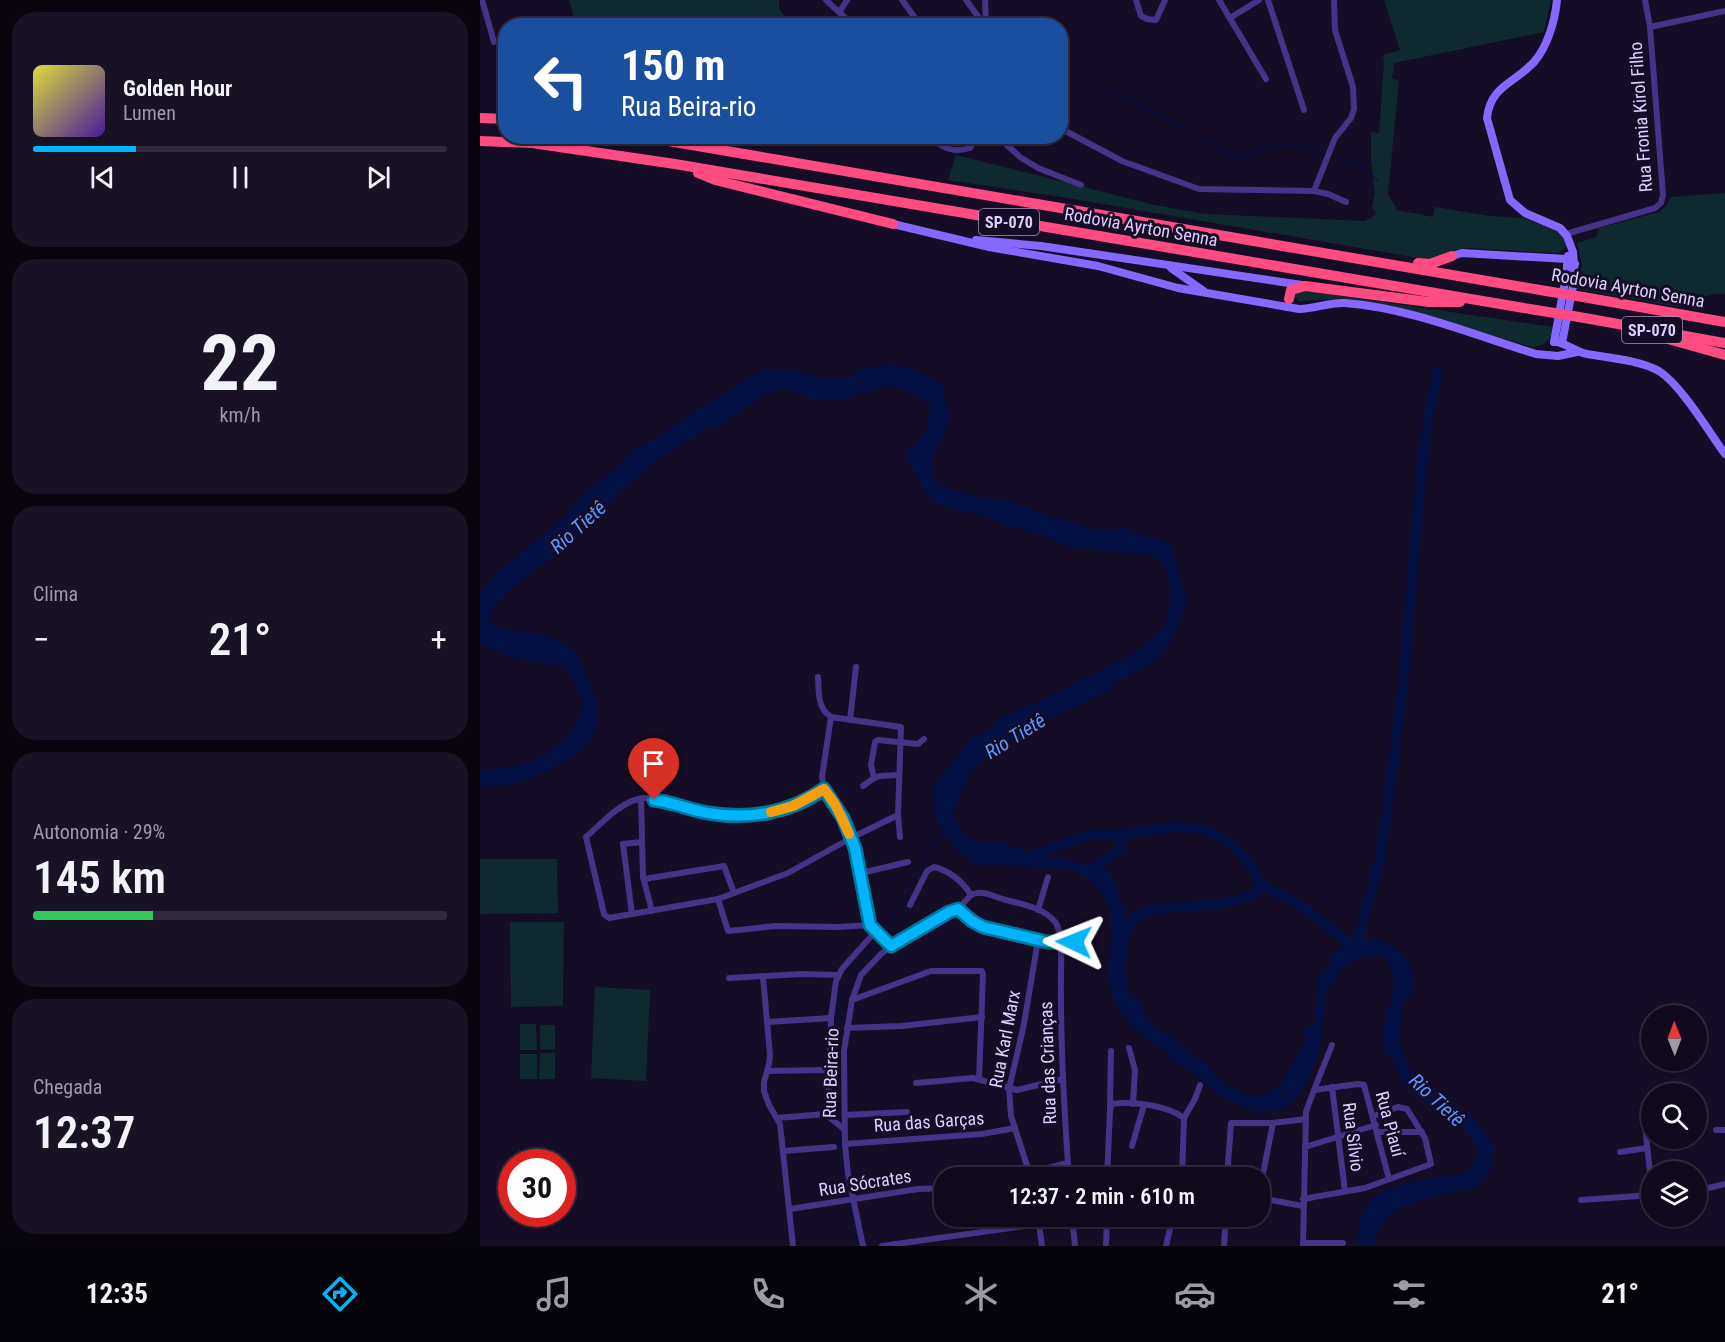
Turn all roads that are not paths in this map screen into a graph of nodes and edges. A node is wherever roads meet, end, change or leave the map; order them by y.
1 (482, 0) edge
2 (826, 0) edge
3 (847, 0) edge
4 (902, 0) edge
5 (966, 0) edge
6 (985, 0) edge
7 (1136, 0) edge
8 (1165, 0) edge
9 (1219, 0) edge
10 (1259, 0) edge
11 (1268, 0) edge
12 (1334, 0) edge
13 (1557, 0) edge
14 (1645, 0) edge
15 (840, 11) junction
16 (1725, 11) edge
17 (847, 18) edge
18 (915, 18) edge
19 (980, 18) edge
20 (986, 18) edge
21 (1230, 18) junction
22 (1650, 27) junction
23 (494, 42) dead end
24 (1266, 80) dead end
25 (1304, 110) dead end
26 (480, 118) edge
27 (498, 119) edge
28 (1068, 132) edge
29 (480, 141) edge
30 (498, 142) edge
31 (539, 144) edge
32 (686, 144) edge
33 (939, 144) edge
34 (972, 144) edge
35 (1006, 144) edge
36 (675, 164) junction
37 (1081, 185) dead end
38 (1314, 190) junction
39 (1346, 202) dead end
40 (893, 224) joint
41 (1566, 234) junction
42 (946, 236) junction
43 (1290, 247) junction
44 (1452, 256) junction
45 (1548, 258) junction
46 (1571, 261) junction
47 (1168, 267) junction
48 (1455, 275) junction
49 (1566, 276) junction
50 (1278, 282) junction
51 (1305, 286) junction
52 (1208, 294) junction
53 (1288, 299) junction
54 (1475, 301) junction
55 (1299, 309) junction
56 (1725, 322) edge
57 (1640, 328) junction
58 (1558, 342) junction
59 (1725, 343) edge
60 (1527, 351) junction
61 (1578, 352) junction
62 (1548, 355) junction
63 (1725, 355) edge
64 (1725, 454) edge
65 (856, 667) dead end
66 (818, 677) dead end
67 (831, 717) junction
68 (850, 720) junction
69 (924, 739) dead end
70 (900, 741) junction
71 (899, 775) junction
72 (874, 778) junction
73 (863, 786) dead end
74 (824, 789) junction
75 (641, 799) junction
76 (898, 815) junction
77 (900, 837) dead end
78 (851, 838) junction
79 (642, 842) junction
80 (908, 862) dead end
81 (861, 873) junction
82 (1048, 877) dead end
83 (644, 879) junction
84 (734, 894) junction
85 (971, 895) junction
86 (718, 899) junction
87 (910, 905) dead end
88 (958, 909) junction
89 (1038, 910) junction
90 (652, 911) junction
91 (632, 914) junction
92 (870, 925) junction
93 (876, 933) junction
94 (1038, 940) junction
95 (889, 944) junction
96 (1061, 945) junction
97 (1091, 949) dead end
98 (838, 975) junction
99 (763, 977) junction
100 (729, 978) dead end
101 (852, 1000) junction
102 (982, 1017) junction
103 (831, 1018) junction
104 (767, 1022) junction
105 (847, 1028) junction
106 (1332, 1045) dead end
107 (1129, 1048) dead end
108 (1111, 1051) dead end
109 (829, 1070) junction
110 (768, 1071) junction
111 (979, 1078) junction
112 (1063, 1079) junction
113 (916, 1083) dead end
114 (1200, 1085) dead end
115 (1332, 1087) junction
116 (1009, 1089) junction
117 (1314, 1090) junction
118 (1133, 1104) junction
119 (1144, 1105) junction
120 (1111, 1106) junction
121 (907, 1112) dead end
122 (844, 1115) junction
123 (1374, 1116) junction
124 (831, 1117) junction
125 (1184, 1118) junction
126 (777, 1119) junction
127 (1306, 1119) junction
128 (1273, 1123) junction
129 (1376, 1125) junction
130 (843, 1128) junction
131 (1015, 1128) junction
132 (1716, 1130) dead end
133 (1725, 1130) edge
134 (1378, 1132) junction
135 (1424, 1135) junction
136 (1338, 1137) junction
137 (845, 1144) junction
138 (1132, 1146) dead end
139 (834, 1147) dead end
140 (1305, 1147) junction
141 (1641, 1149) edge
142 (783, 1151) junction
143 (1620, 1152) dead end
144 (1068, 1163) junction
145 (1028, 1167) edge
146 (1056, 1167) edge
147 (1068, 1167) edge
148 (1108, 1167) edge
149 (1182, 1167) edge
150 (1228, 1167) edge
151 (1264, 1167) edge
152 (1389, 1179) junction
153 (1725, 1184) edge
154 (934, 1188) edge
155 (1707, 1188) edge
156 (1345, 1191) junction
157 (1641, 1194) edge
158 (853, 1199) junction
159 (1270, 1199) edge
160 (1581, 1200) dead end
161 (1303, 1202) junction
162 (790, 1209) junction
163 (997, 1227) edge
164 (1040, 1227) edge
165 (1073, 1227) edge
166 (1107, 1227) edge
167 (1170, 1227) edge
168 (1225, 1227) edge
169 (1343, 1243) dead end
170 (1303, 1244) edge
171 (793, 1246) edge
172 (863, 1246) edge
173 (882, 1246) edge
174 (1042, 1246) edge
175 (1075, 1246) edge
176 (1106, 1246) edge
177 (1166, 1246) edge
178 (1224, 1246) edge

1 - 23 street
2 - 15 street
3 - 15 street
4 - 18 street
5 - 19 street
6 - 20 street
7 - 8 street
9 - 21 street
10 - 21 street
11 - 25 street
12 - 38 street
13 - 41 street
14 - 22 street, Rua Fronia Kirol Filho
15 - 17 street
16 - 22 street
21 - 24 street
22 - 41 street, Rua Fronia Kirol Filho
26 - 27 highway
28 - 38 street
29 - 30 highway, Rodovia Ayrton Senna / SP-070
31 - 36 highway, Rodovia Ayrton Senna / SP-070
32 - 43 highway, Rodovia Ayrton Senna / SP-070
33 - 34 street
35 - 37 street
36 - 40 highway
36 - 54 highway, Rodovia Ayrton Senna / SP-070
38 - 39 street
40 - 42 street
41 - 46 street
42 - 47 street
42 - 52 street
43 - 44 highway
43 - 48 highway, Rodovia Ayrton Senna / SP-070
44 - 45 street, Rodovia Ayrton Senna
44 - 48 highway
45 - 46 street, Rodovia Ayrton Senna
45 - 49 street, Rodovia Ayrton Senna
46 - 49 street
46 - 58 street
47 - 50 street
47 - 52 street
48 - 56 highway, Rodovia Ayrton Senna / SP-070, bridge
49 - 58 street
50 - 51 street
50 - 53 street
51 - 53 highway
51 - 54 highway
52 - 55 street
53 - 55 street
54 - 57 highway, Rodovia Ayrton Senna / SP-070, bridge
55 - 60 street
57 - 59 highway, Rodovia Ayrton Senna / SP-070
57 - 63 highway
58 - 60 street
58 - 61 street
58 - 62 street
60 - 62 street
61 - 62 street
61 - 64 street
65 - 68 street
66 - 67 street
67 - 68 street
67 - 74 street
68 - 70 street
69 - 70 street
70 - 71 street
70 - 72 street
71 - 72 street
71 - 76 street
72 - 73 street
74 - 75 street
74 - 78 street
75 - 79 street
75 - 91 street
76 - 77 street
76 - 78 street
78 - 81 street
78 - 84 street
79 - 83 street
79 - 91 street
80 - 81 street
81 - 92 street
82 - 89 street
83 - 84 street
83 - 90 street
84 - 86 street
85 - 87 street
85 - 88 street
85 - 89 street
86 - 90 street
86 - 92 street
88 - 94 street
88 - 95 street, Rua Beira-rio
89 - 96 street
90 - 91 street
92 - 93 street
93 - 95 street
93 - 98 street
94 - 96 street
94 - 116 street, Rua Karl Marx
95 - 101 street, Rua Beira-rio
96 - 97 street
96 - 112 street, Rua das Crianças
98 - 99 street
98 - 103 street
99 - 100 street
99 - 104 street
101 - 102 street
101 - 105 street, Rua Beira-rio
102 - 105 street
102 - 111 street
103 - 104 street
103 - 109 street
104 - 110 street
105 - 122 street, Rua Beira-rio
106 - 117 street
107 - 118 street
108 - 120 street
109 - 110 street
109 - 124 street
110 - 126 street
111 - 113 street
111 - 116 street
112 - 116 street
112 - 144 street, Rua das Crianças
114 - 125 street
115 - 117 street, Rua Piauí
115 - 123 street, Rua Piauí
115 - 136 street, Rua Sílvio
116 - 131 street, Rua Karl Marx
117 - 127 street
118 - 119 street
118 - 120 street
119 - 125 street
119 - 138 street
120 - 148 street
121 - 122 street
122 - 130 street, Rua Beira-rio
123 - 129 street, Rua Piauí
123 - 135 street
124 - 126 street
124 - 130 street
125 - 149 street
126 - 142 street
127 - 128 street
127 - 140 street
128 - 150 street
128 - 151 street
129 - 134 street, Rua Piauí
129 - 136 street
130 - 137 street, Rua Beira-rio
131 - 137 street, Rua das Garças
131 - 145 street, Rua Karl Marx
132 - 133 street
134 - 135 street
134 - 152 street, Rua Piauí
135 - 152 street
136 - 140 street
136 - 156 street, Rua Sílvio
137 - 158 street, Rua Beira-rio
139 - 142 street
140 - 161 street
141 - 143 street
142 - 162 street
144 - 146 street
144 - 147 street, Rua das Crianças
152 - 156 street
153 - 155 street
154 - 158 street, Rua Sócrates
156 - 161 street
157 - 160 street
158 - 162 street, Rua Sócrates
158 - 172 street, Rua Beira-rio
159 - 161 street
161 - 170 street
162 - 171 street
163 - 173 street
164 - 174 street
165 - 175 street
166 - 176 street
167 - 177 street
168 - 178 street
169 - 170 street

